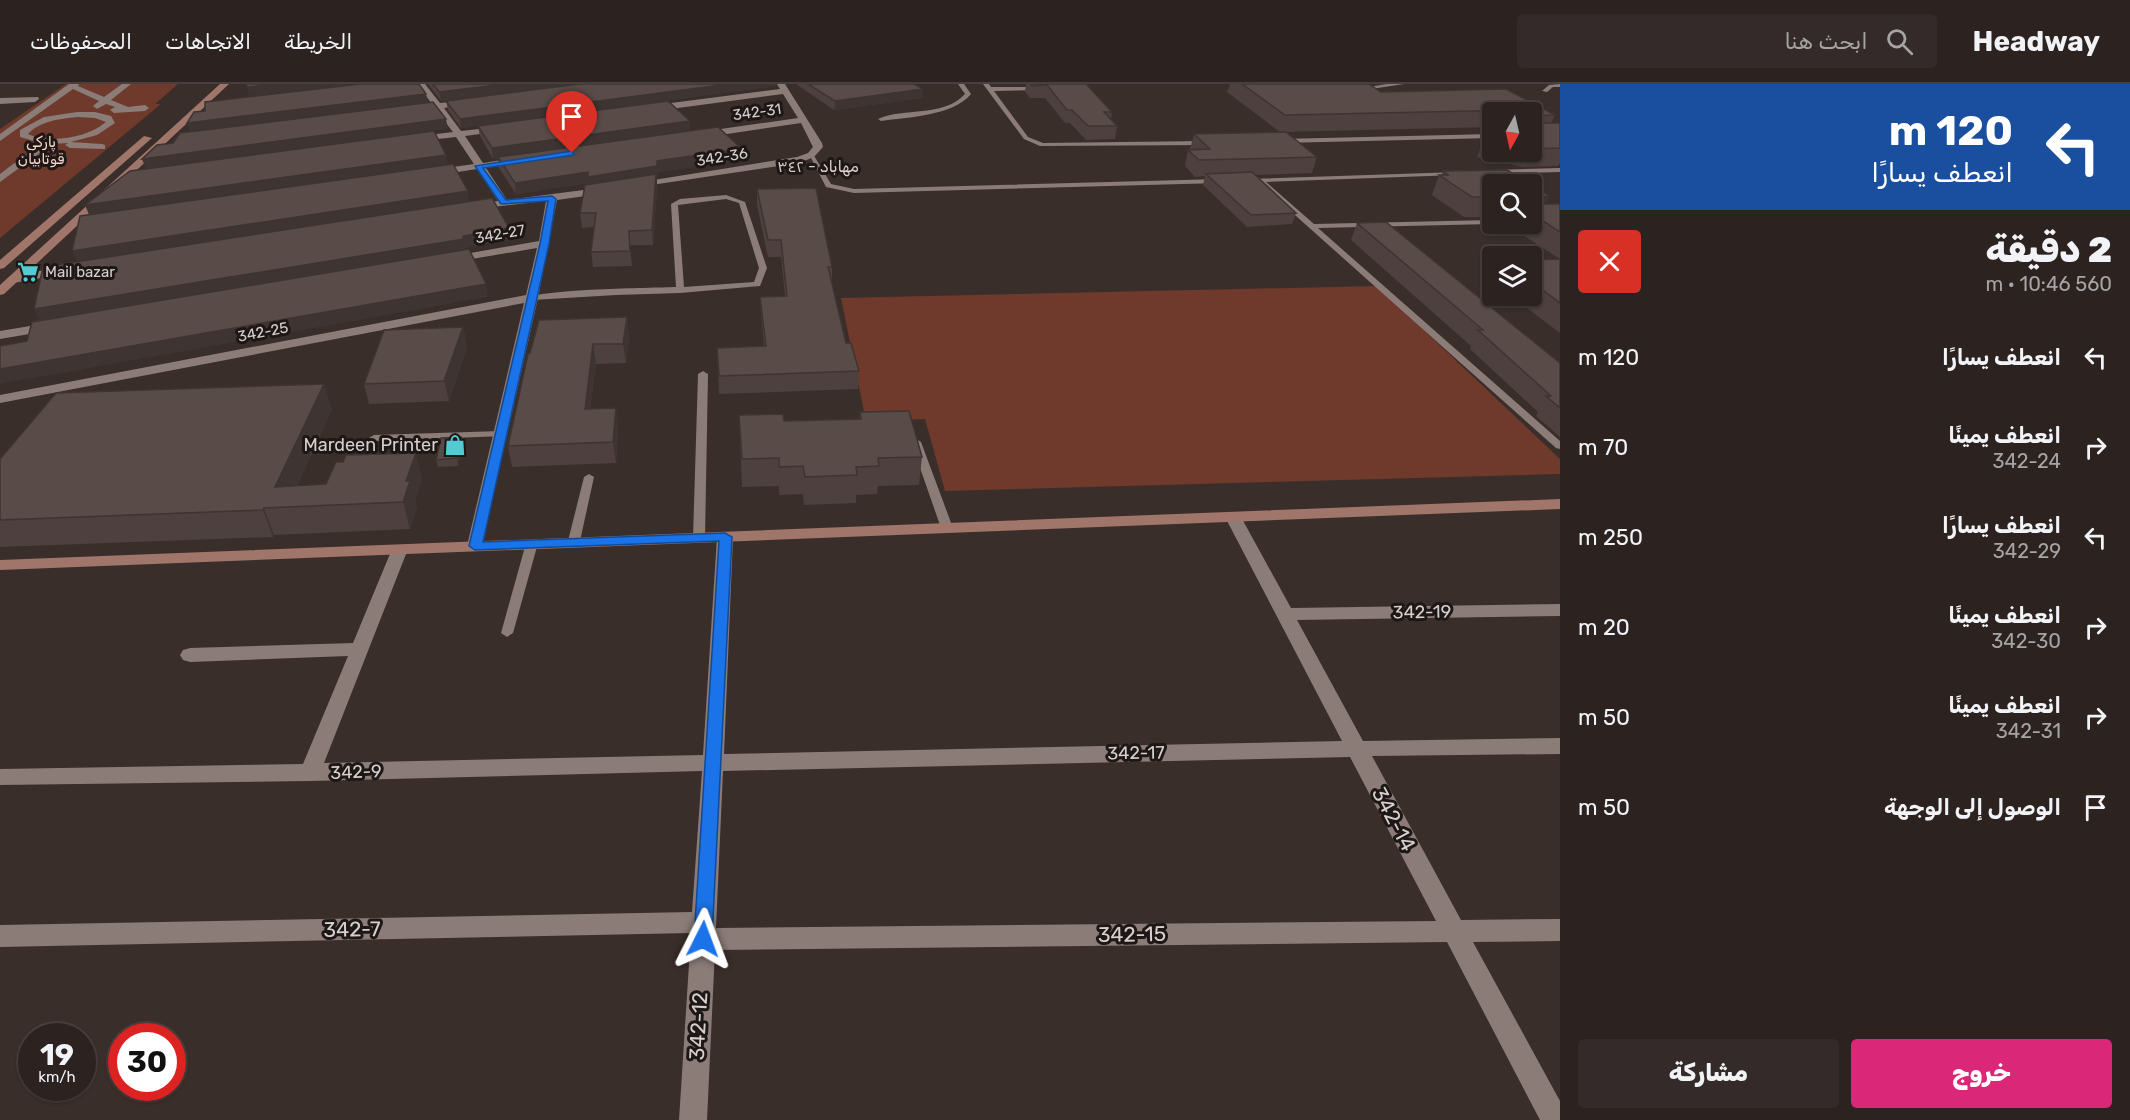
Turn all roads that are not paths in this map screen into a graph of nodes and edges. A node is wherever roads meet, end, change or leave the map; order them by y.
1 (127, 84) edge
2 (210, 84) edge
3 (225, 84) edge
4 (421, 84) edge
5 (961, 84) edge
6 (1401, 84) edge
7 (74, 85) edge
8 (1560, 85) edge
9 (988, 86) edge
10 (783, 87) edge
11 (1053, 88) edge
12 (1346, 89) edge
13 (1560, 92) edge
14 (105, 99) junction
15 (482, 100) edge
16 (0, 101) edge
17 (186, 104) dead end
18 (220, 105) edge
19 (436, 106) junction
20 (198, 107) junction
21 (145, 108) dead end
22 (126, 109) junction
23 (17, 111) dead end
24 (402, 111) edge
25 (637, 111) edge
26 (87, 114) junction
27 (108, 118) junction
28 (881, 119) dead end
29 (805, 120) junction
30 (51, 124) junction
31 (518, 126) edge
32 (0, 129) edge
33 (11, 129) junction
34 (85, 131) junction
35 (155, 132) dead end
36 (26, 133) junction
37 (459, 134) junction
38 (688, 136) edge
39 (1482, 136) edge
40 (0, 138) edge
41 (183, 138) edge
42 (162, 141) junction
43 (1268, 141) edge
44 (400, 142) edge
45 (1220, 143) edge
46 (48, 146) junction
47 (80, 146) junction
48 (102, 147) dead end
49 (58, 152) dead end
50 (811, 155) junction
51 (537, 158) edge
52 (23, 161) junction
53 (478, 166) junction
54 (0, 168) edge
55 (1560, 170) edge
56 (1470, 172) edge
57 (1481, 172) edge
58 (419, 175) edge
59 (144, 176) edge
60 (121, 178) junction
61 (0, 179) edge
62 (1262, 180) junction
63 (1226, 181) edge
64 (1238, 181) edge
65 (552, 199) junction
66 (504, 203) junction
67 (457, 210) edge
68 (90, 222) edge
69 (1482, 222) edge
70 (71, 225) junction
71 (1312, 226) junction
72 (544, 244) junction
73 (440, 261) edge
74 (0, 266) edge
75 (73, 269) edge
76 (13, 279) junction
77 (0, 291) edge
78 (680, 291) junction
79 (532, 298) junction
80 (69, 324) edge
81 (0, 335) edge
82 (703, 374) dead end
83 (0, 399) edge
84 (909, 432) edge
85 (501, 434) junction
86 (374, 438) dead end
87 (1560, 446) edge
88 (589, 477) dead end
89 (1560, 504) edge
90 (1233, 517) junction
91 (947, 528) junction
92 (699, 537) junction
93 (725, 537) junction
94 (574, 541) junction
95 (532, 543) junction
96 (475, 546) junction
97 (400, 549) junction
98 (0, 565) edge
99 (1560, 610) edge
100 (1284, 614) junction
101 (507, 633) dead end
102 (360, 649) junction
103 (190, 654) dead end
104 (1560, 746) edge
105 (1356, 748) junction
106 (713, 762) junction
107 (310, 773) junction
108 (0, 777) edge
109 (704, 930) junction
110 (1560, 930) edge
111 (1454, 931) junction
112 (0, 936) edge
113 (693, 1120) edge
114 (1555, 1120) edge

1 - 14 street
2 - 17 main road
3 - 20 main road
4 - 19 street
5 - 28 lane
6 - 12 lane
7 - 14 street
7 - 33 street
8 - 13 lane
9 - 11 lane
9 - 45 lane
10 - 25 street
10 - 29 street
14 - 22 street
14 - 26 street
15 - 19 street
16 - 23 street
18 - 20 street
19 - 24 street
19 - 37 street
20 - 42 main road
21 - 22 street
22 - 26 street
26 - 27 street
26 - 30 street
27 - 30 street
27 - 34 street
29 - 38 street, 342-31
29 - 50 street
30 - 36 street
31 - 37 street
32 - 33 street
33 - 36 street
33 - 40 street
34 - 36 street
34 - 46 street
35 - 74 main road
36 - 46 street
37 - 44 street
37 - 53 street
39 - 43 lane
41 - 42 street
42 - 60 main road
46 - 47 street
46 - 52 street
47 - 48 street
47 - 49 street
50 - 63 lane
50 - 65 street, 342-36
51 - 53 street
52 - 54 street
52 - 61 street
53 - 58 street
53 - 66 street
55 - 57 lane
56 - 62 lane
59 - 60 street
60 - 70 main road
62 - 64 lane
62 - 71 lane
65 - 66 street, 342-36
65 - 72 street
66 - 67 street, 342-36
68 - 70 street
69 - 71 lane
70 - 76 main road
71 - 87 lane
72 - 73 street, 342-27
72 - 79 street
75 - 76 street
76 - 77 main road
78 - 78 lane
78 - 79 lane
79 - 83 street, 342-25
79 - 85 street
80 - 81 street
82 - 92 lane
84 - 91 lane
85 - 86 lane
85 - 96 street
88 - 94 lane
89 - 90 main road
90 - 91 main road
90 - 100 street, 342-14
91 - 93 main road
92 - 93 main road
92 - 94 main road
93 - 106 street, 342-12
94 - 95 main road
95 - 96 main road
95 - 101 lane
96 - 97 main road
97 - 98 main road
97 - 102 street
99 - 100 street, 342-19
100 - 105 street, 342-14
102 - 103 street
102 - 107 street
104 - 105 street, 342-17
105 - 106 street, 342-17
105 - 111 street, 342-14
106 - 107 street, 342-9
106 - 109 street, 342-12
107 - 108 street, 342-9
109 - 111 street, 342-15
109 - 112 street, 342-7
109 - 113 street, 342-12
110 - 111 street, 342-15
111 - 114 street, 342-14

